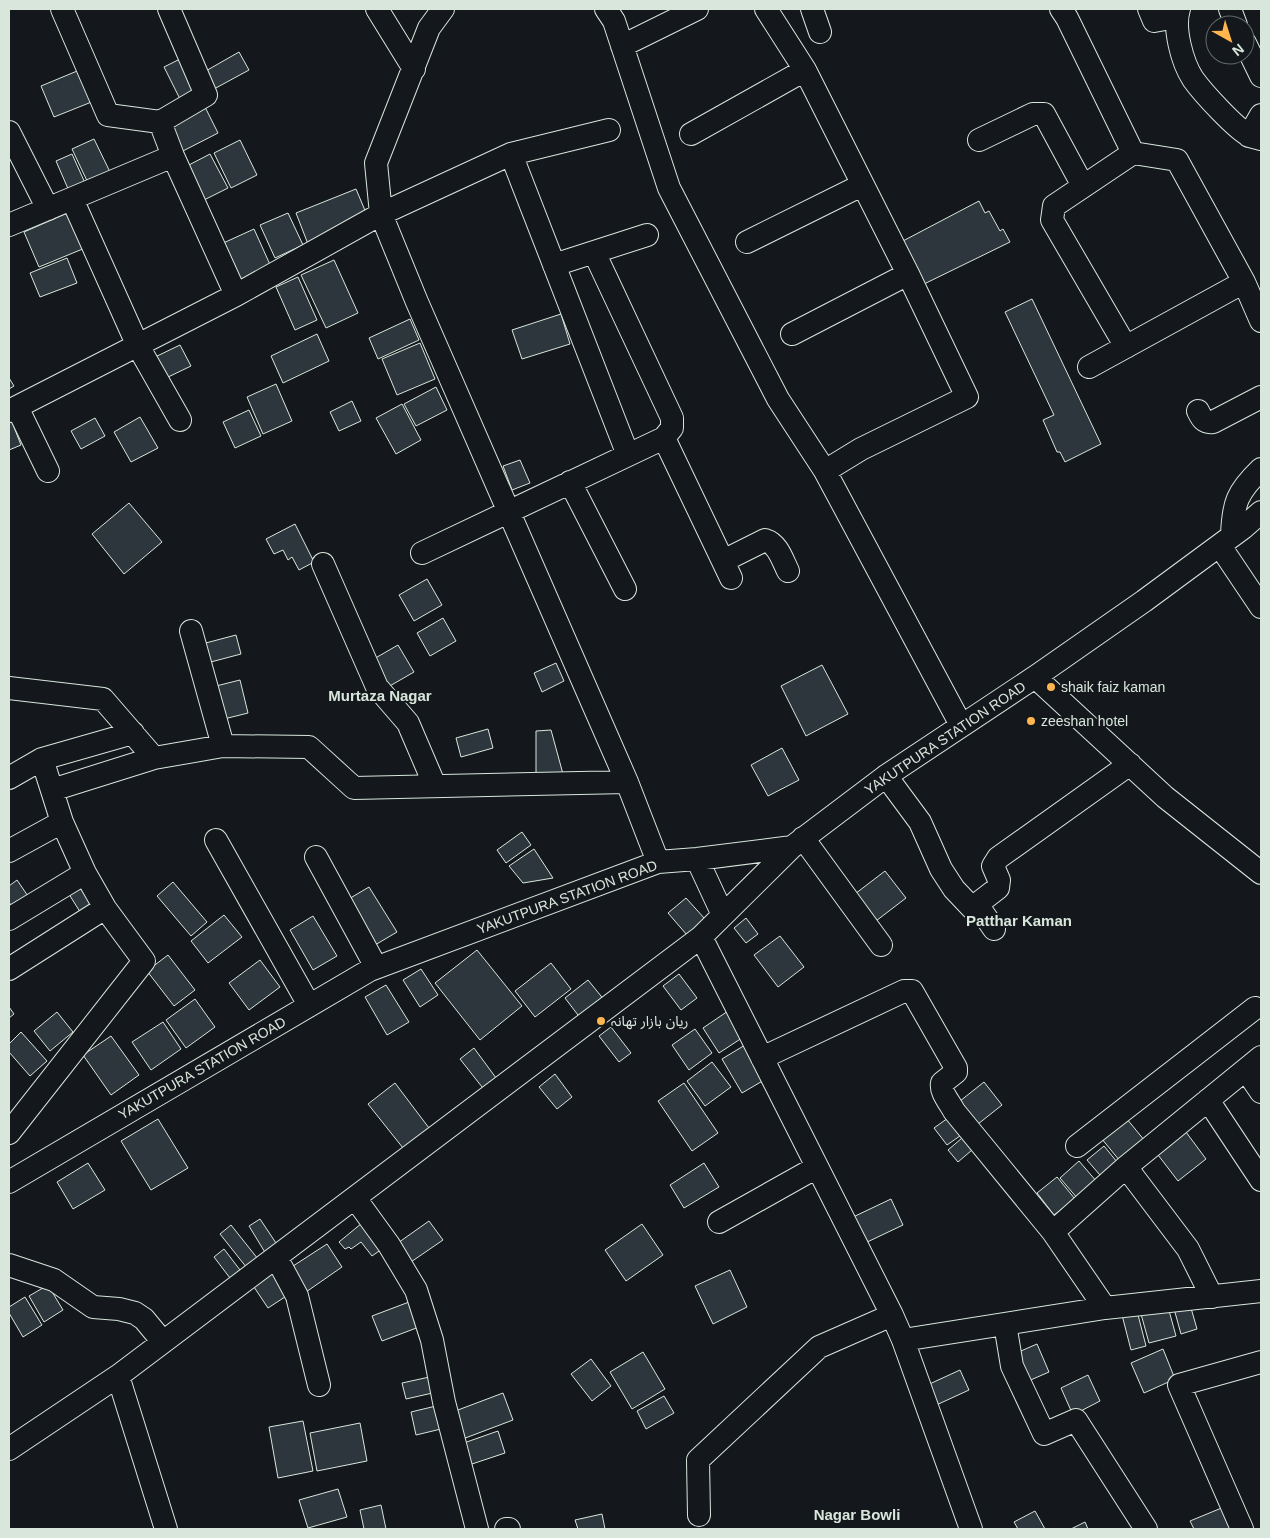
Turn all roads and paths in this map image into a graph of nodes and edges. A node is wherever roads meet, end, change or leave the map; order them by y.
1 (62, 9) edge
2 (169, 9) edge
3 (377, 9) edge
4 (443, 9) edge
5 (606, 9) edge
6 (696, 9) edge
7 (766, 9) edge
8 (812, 9) edge
9 (1061, 9) edge
10 (1149, 9) edge
11 (1178, 13) edge
12 (820, 32) dead end
13 (622, 46) junction
14 (1255, 64) edge
15 (414, 70) junction
16 (805, 70) junction
17 (1261, 76) edge
18 (1261, 115) edge
19 (160, 122) junction
20 (609, 130) dead end
21 (9, 132) edge
22 (691, 134) dead end
23 (1255, 137) edge
24 (979, 140) dead end
25 (1133, 153) junction
26 (511, 154) junction
27 (173, 156) junction
28 (862, 185) junction
29 (1083, 186) junction
30 (72, 199) junction
31 (48, 209) junction
32 (381, 214) junction
33 (9, 225) edge
34 (648, 235) dead end
35 (747, 242) dead end
36 (594, 252) junction
37 (554, 265) junction
38 (908, 274) junction
39 (1244, 282) junction
40 (236, 295) junction
41 (1261, 321) edge
42 (792, 334) dead end
43 (138, 346) junction
44 (1126, 347) junction
45 (1089, 367) dead end
46 (1261, 397) edge
47 (13, 409) edge
48 (1198, 411) dead end
49 (180, 420) dead end
50 (664, 438) junction
51 (628, 455) junction
52 (1261, 468) edge
53 (48, 471) dead end
54 (825, 471) junction
55 (570, 482) junction
56 (508, 511) junction
57 (1261, 512) edge
58 (1226, 541) junction
59 (422, 553) dead end
60 (323, 564) dead end
61 (788, 571) dead end
62 (625, 589) dead end
63 (1261, 608) edge
64 (191, 631) dead end
65 (1035, 677) junction
66 (10, 690) edge
67 (961, 725) junction
68 (133, 733) junction
69 (223, 746) junction
70 (154, 758) junction
71 (42, 759) junction
72 (1130, 764) junction
73 (886, 776) junction
74 (9, 778) edge
75 (627, 782) junction
76 (434, 786) junction
77 (52, 790) junction
78 (62, 822) junction
79 (216, 840) dead end
80 (798, 842) junction
81 (9, 851) edge
82 (316, 857) dead end
83 (696, 859) junction
84 (658, 862) junction
85 (1259, 867) edge
86 (85, 872) junction
87 (104, 908) junction
88 (972, 908) junction
89 (723, 915) junction
90 (9, 918) edge
91 (994, 929) dead end
92 (701, 937) junction
93 (882, 945) dead end
94 (376, 967) junction
95 (9, 969) edge
96 (309, 1005) junction
97 (1259, 1009) edge
98 (762, 1058) junction
99 (1253, 1064) edge
100 (1261, 1092) edge
101 (1208, 1100) junction
102 (9, 1133) edge
103 (1077, 1146) dead end
104 (817, 1167) junction
105 (1126, 1167) junction
106 (1261, 1180) edge
107 (9, 1182) edge
108 (355, 1198) junction
109 (719, 1222) dead end
110 (1053, 1232) junction
111 (276, 1257) junction
112 (9, 1265) edge
113 (1261, 1292) edge
114 (1212, 1297) junction
115 (1105, 1308) junction
116 (892, 1315) junction
117 (1005, 1324) junction
118 (903, 1340) junction
119 (164, 1342) junction
120 (1261, 1362) edge
121 (118, 1376) junction
122 (319, 1385) dead end
123 (9, 1449) edge
124 (699, 1515) dead end
125 (166, 1529) edge
126 (477, 1529) edge
127 (971, 1529) edge
128 (1146, 1529) edge
129 (1242, 1529) edge

1 - 19 street
2 - 19 street
3 - 15 street
4 - 15 street
5 - 13 street
6 - 13 street
7 - 16 street
8 - 12 street
9 - 25 street
10 - 11 street
11 - 23 street
13 - 54 street
14 - 17 street
15 - 32 street
16 - 22 street
16 - 28 street
18 - 23 street
19 - 27 street
20 - 26 street
21 - 31 street
24 - 29 street
25 - 29 street
25 - 39 street
26 - 32 street
26 - 37 street
27 - 30 street
27 - 40 street
28 - 35 street
28 - 38 street
29 - 44 street
30 - 31 street
30 - 43 street
31 - 33 street
32 - 40 street
32 - 56 street
34 - 36 street
36 - 37 street
36 - 50 street
37 - 51 street
38 - 42 street
38 - 54 street
39 - 41 street
39 - 44 street
40 - 43 street
43 - 47 street
43 - 49 street
44 - 45 street
46 - 48 street
47 - 53 street
50 - 51 street
50 - 61 street
51 - 55 street
52 - 58 street
54 - 67 street
55 - 56 street
55 - 62 street
56 - 59 street
56 - 75 street
57 - 58 street, YAKUTPURA STATION ROAD
58 - 63 street
58 - 65 street, YAKUTPURA STATION ROAD
60 - 76 street
64 - 69 street
65 - 67 street, YAKUTPURA STATION ROAD
65 - 72 street
66 - 68 street
67 - 73 street, YAKUTPURA STATION ROAD
68 - 70 street
68 - 71 street
69 - 70 street
69 - 76 street
70 - 77 street
71 - 74 street
71 - 77 street
72 - 85 street
72 - 88 street
73 - 80 street, YAKUTPURA STATION ROAD
73 - 88 street
75 - 76 street
75 - 84 street
77 - 78 street
78 - 81 street
78 - 86 street
79 - 96 street
80 - 83 street, YAKUTPURA STATION ROAD
80 - 89 street
80 - 93 street
82 - 94 street
83 - 84 street, YAKUTPURA STATION ROAD
83 - 89 street
84 - 94 street, YAKUTPURA STATION ROAD
86 - 87 street
86 - 90 street
87 - 95 street
87 - 102 street
88 - 91 street
89 - 92 street
92 - 98 street
92 - 108 street
94 - 96 street, YAKUTPURA STATION ROAD
96 - 107 street, YAKUTPURA STATION ROAD
97 - 103 street
98 - 104 street
98 - 110 street
99 - 100 street
99 - 101 street
101 - 105 street
101 - 106 street
104 - 109 street
104 - 116 street
105 - 110 street
105 - 114 street
108 - 111 street
108 - 126 street
110 - 115 street
111 - 119 street
111 - 122 street
112 - 119 street
113 - 114 street
114 - 115 street
115 - 117 street
116 - 118 street
116 - 124 street
117 - 118 street
117 - 128 street
118 - 127 street
119 - 121 street
120 - 129 street
121 - 123 street
121 - 125 street

